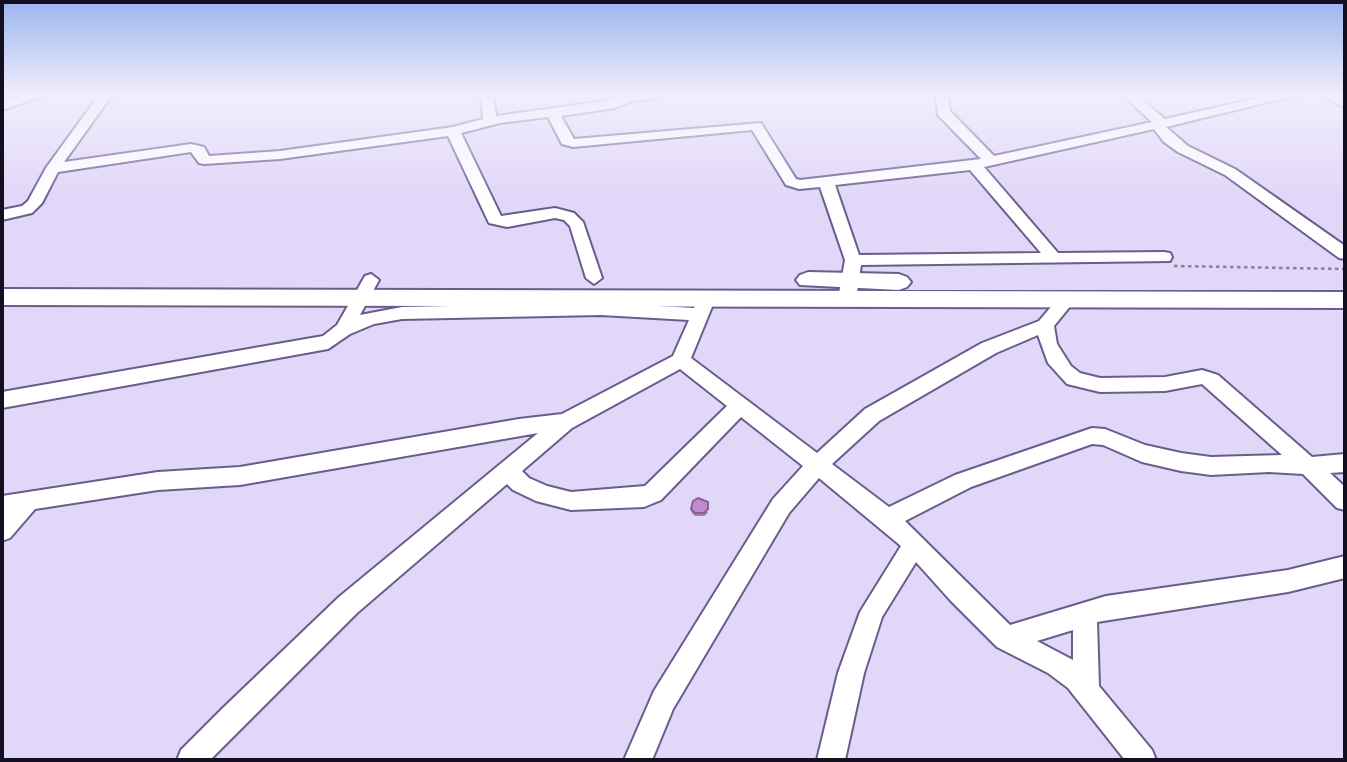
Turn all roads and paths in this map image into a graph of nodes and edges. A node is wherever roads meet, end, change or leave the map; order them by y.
1 (79, 131) edge
2 (453, 131) joint
3 (562, 131) edge
4 (697, 131) edge
5 (759, 131) edge
6 (961, 131) edge
7 (1131, 131) edge
8 (1164, 131) edge
9 (992, 162) junction
10 (974, 165) junction
11 (53, 168) junction
12 (826, 182) junction
13 (2, 215) edge
14 (1345, 254) edge
15 (1164, 257) joint
16 (1054, 258) junction
17 (1345, 269) edge
18 (594, 278) junction
19 (850, 280) junction
20 (2, 281) edge
21 (1345, 285) edge
22 (366, 288) junction
23 (2, 297) edge
24 (1067, 299) junction
25 (1345, 300) edge
26 (704, 305) junction
27 (1045, 325) junction
28 (344, 329) junction
29 (681, 360) junction
30 (2, 400) edge
31 (740, 406) junction
32 (565, 422) junction
33 (1345, 463) edge
34 (819, 464) junction
35 (1308, 466) junction
36 (506, 470) junction
37 (30, 500) junction
38 (1345, 501) edge
39 (2, 505) edge
40 (887, 519) junction
41 (2, 531) edge
42 (915, 544) junction
43 (1345, 567) edge
44 (1086, 615) junction
45 (1006, 638) junction
46 (1086, 689) junction
47 (191, 760) edge
48 (638, 760) edge
49 (831, 760) edge
50 (1142, 760) edge

1 - 11 street
2 - 11 street
2 - 18 street
3 - 4 street
5 - 12 street
6 - 9 street
7 - 9 street
8 - 14 street
9 - 10 street
10 - 12 street
10 - 16 street
11 - 13 street
12 - 19 street
15 - 16 street
15 - 17 path
16 - 19 street
18 - 19 main road
18 - 22 main road
19 - 21 main road
19 - 24 main road
19 - 26 main road
20 - 22 main road
22 - 23 main road
22 - 26 main road
22 - 28 street
24 - 25 main road
24 - 27 street
26 - 28 street
26 - 29 street
27 - 34 street
27 - 35 street
28 - 30 street
29 - 31 street
29 - 32 street
31 - 34 street
31 - 36 street
32 - 36 street
32 - 37 street
33 - 35 street
34 - 40 street
34 - 48 street
35 - 38 street
35 - 40 street
36 - 47 street
37 - 39 street
37 - 41 street
40 - 42 street
42 - 45 street
42 - 49 street
43 - 44 street
44 - 45 street
44 - 46 street
45 - 46 street
46 - 50 street

